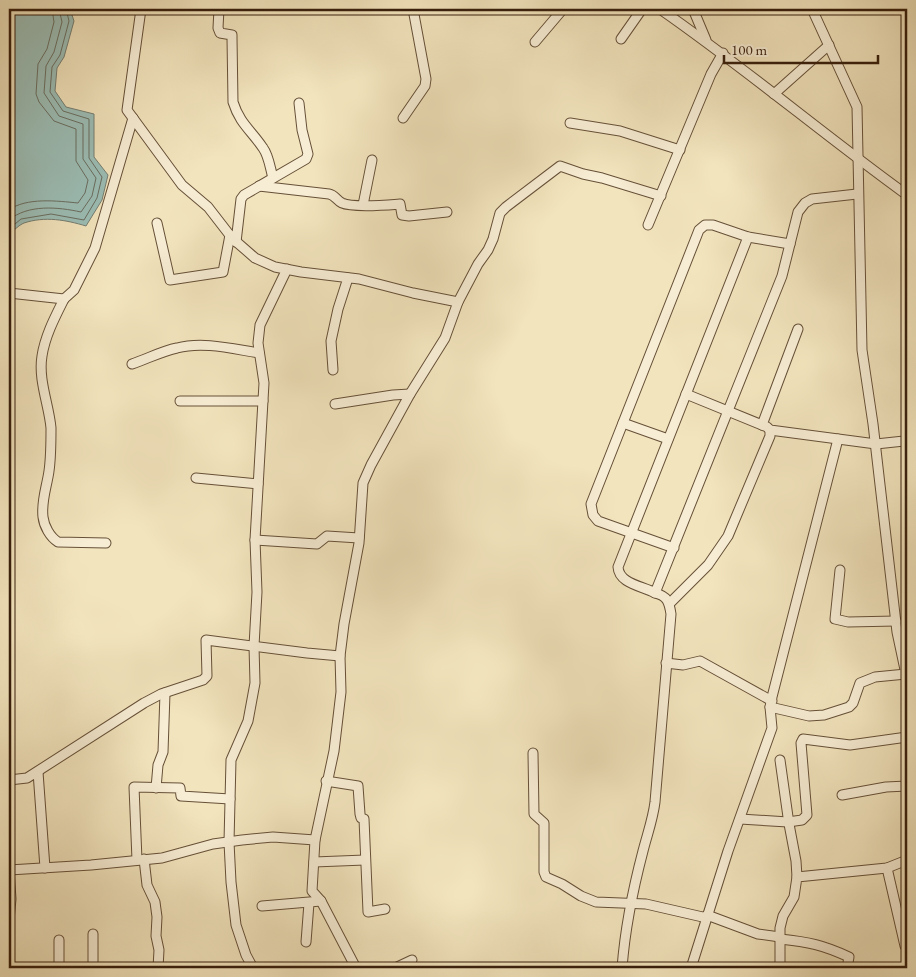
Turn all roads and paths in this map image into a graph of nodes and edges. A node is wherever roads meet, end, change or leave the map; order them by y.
1 (141, 9) edge
2 (219, 9) edge
3 (413, 9) edge
4 (563, 9) edge
5 (642, 9) edge
6 (660, 9) edge
7 (693, 9) edge
8 (812, 9) edge
9 (621, 38) dead end
10 (706, 41) junction
11 (534, 42) dead end
12 (828, 45) junction
13 (723, 53) junction
14 (774, 94) junction
15 (299, 103) dead end
16 (132, 118) junction
17 (403, 118) dead end
18 (570, 123) dead end
19 (680, 150) junction
20 (858, 159) junction
21 (372, 160) dead end
22 (273, 178) junction
23 (259, 186) junction
24 (858, 194) junction
25 (907, 195) edge
26 (661, 196) junction
27 (363, 205) junction
28 (446, 212) dead end
29 (157, 223) dead end
30 (648, 225) dead end
31 (748, 237) junction
32 (233, 238) junction
33 (790, 244) junction
34 (287, 269) junction
35 (348, 278) junction
36 (9, 293) edge
37 (64, 299) junction
38 (458, 302) junction
39 (798, 329) dead end
40 (259, 353) junction
41 (132, 364) dead end
42 (333, 370) dead end
43 (410, 394) junction
44 (686, 394) junction
45 (180, 401) dead end
46 (263, 401) junction
47 (335, 404) dead end
48 (728, 411) junction
49 (623, 423) junction
50 (766, 428) junction
51 (838, 438) junction
52 (668, 439) junction
53 (907, 443) edge
54 (876, 444) junction
55 (196, 478) dead end
56 (258, 484) junction
57 (631, 533) junction
58 (359, 538) junction
59 (254, 540) junction
60 (106, 543) dead end
61 (674, 548) junction
62 (840, 570) dead end
63 (655, 593) junction
64 (670, 603) junction
65 (896, 621) junction
66 (254, 646) junction
67 (340, 656) junction
68 (666, 663) junction
69 (907, 677) edge
70 (165, 693) junction
71 (771, 704) junction
72 (907, 737) edge
73 (534, 753) dead end
74 (780, 760) dead end
75 (38, 772) junction
76 (9, 780) edge
77 (326, 781) junction
78 (907, 786) edge
79 (156, 788) junction
80 (842, 795) dead end
81 (230, 799) junction
82 (740, 819) junction
83 (788, 822) junction
84 (315, 840) junction
85 (228, 842) junction
86 (141, 860) junction
87 (365, 860) junction
88 (907, 860) edge
89 (314, 862) junction
90 (45, 868) junction
91 (886, 868) junction
92 (9, 870) edge
93 (797, 877) junction
94 (321, 901) junction
95 (309, 903) junction
96 (631, 903) junction
97 (262, 906) dead end
98 (385, 909) dead end
99 (707, 916) junction
100 (9, 920) edge
101 (93, 934) dead end
102 (780, 938) junction
103 (59, 940) dead end
104 (306, 942) dead end
105 (907, 945) edge
106 (9, 950) edge
107 (412, 960) dead end
108 (9, 968) edge
109 (58, 968) edge
110 (93, 968) edge
111 (158, 968) edge
112 (253, 968) edge
113 (356, 968) edge
114 (395, 968) edge
115 (622, 968) edge
116 (691, 968) edge
117 (722, 968) edge
118 (734, 968) edge
119 (780, 968) edge
120 (847, 968) edge

1 - 16 street
2 - 22 street
3 - 17 street
4 - 11 street
5 - 9 street
6 - 10 street
7 - 10 street
8 - 12 street
10 - 13 street
12 - 14 street
12 - 20 street
13 - 14 street
13 - 19 street
14 - 20 street
15 - 22 street
16 - 32 street
16 - 37 street
18 - 19 street
19 - 26 street
20 - 24 street
20 - 25 street
21 - 27 street
22 - 23 street
23 - 27 street
23 - 32 street
24 - 33 street
24 - 54 street
26 - 30 street
26 - 38 street
27 - 28 street
29 - 32 street
31 - 33 street
31 - 44 street
31 - 49 street
32 - 34 street
33 - 48 street
34 - 35 street
34 - 40 street
35 - 38 street
35 - 42 street
36 - 37 street
37 - 60 street
38 - 43 street
39 - 50 street
40 - 41 street
40 - 46 street
43 - 47 street
43 - 58 street
44 - 48 street
44 - 52 street
45 - 46 street
46 - 56 street
48 - 50 street
48 - 61 street
49 - 52 street
49 - 57 street
50 - 51 street
50 - 64 street
51 - 54 street
51 - 71 street
52 - 57 street
53 - 54 street
54 - 65 street
55 - 56 street
56 - 59 street
57 - 61 street
57 - 63 street
58 - 59 street
58 - 67 street
59 - 66 street
61 - 63 street
62 - 65 street
63 - 64 street
64 - 68 street
65 - 69 street
66 - 67 street
66 - 70 street
66 - 81 street
67 - 77 street
68 - 71 street
68 - 96 street
69 - 71 street
70 - 75 street
70 - 79 street
71 - 82 street
72 - 83 street
73 - 96 street
74 - 83 street
75 - 76 street
75 - 90 street
77 - 84 street
77 - 87 street
78 - 80 street
79 - 81 street
79 - 86 street
81 - 85 street
82 - 83 street
82 - 99 street
83 - 93 street
84 - 85 street
84 - 89 street
85 - 86 street
85 - 112 street
86 - 90 street
86 - 111 street
87 - 89 street
87 - 98 street
88 - 91 street
89 - 94 street
90 - 92 street
91 - 93 street
91 - 105 street
92 - 100 street
93 - 102 street
94 - 95 street
94 - 113 street
95 - 97 street
95 - 104 street
96 - 99 street
96 - 115 street
99 - 102 street
99 - 116 street
101 - 110 street
102 - 119 street
102 - 120 street
103 - 109 street
106 - 108 street
107 - 114 street
117 - 118 street

